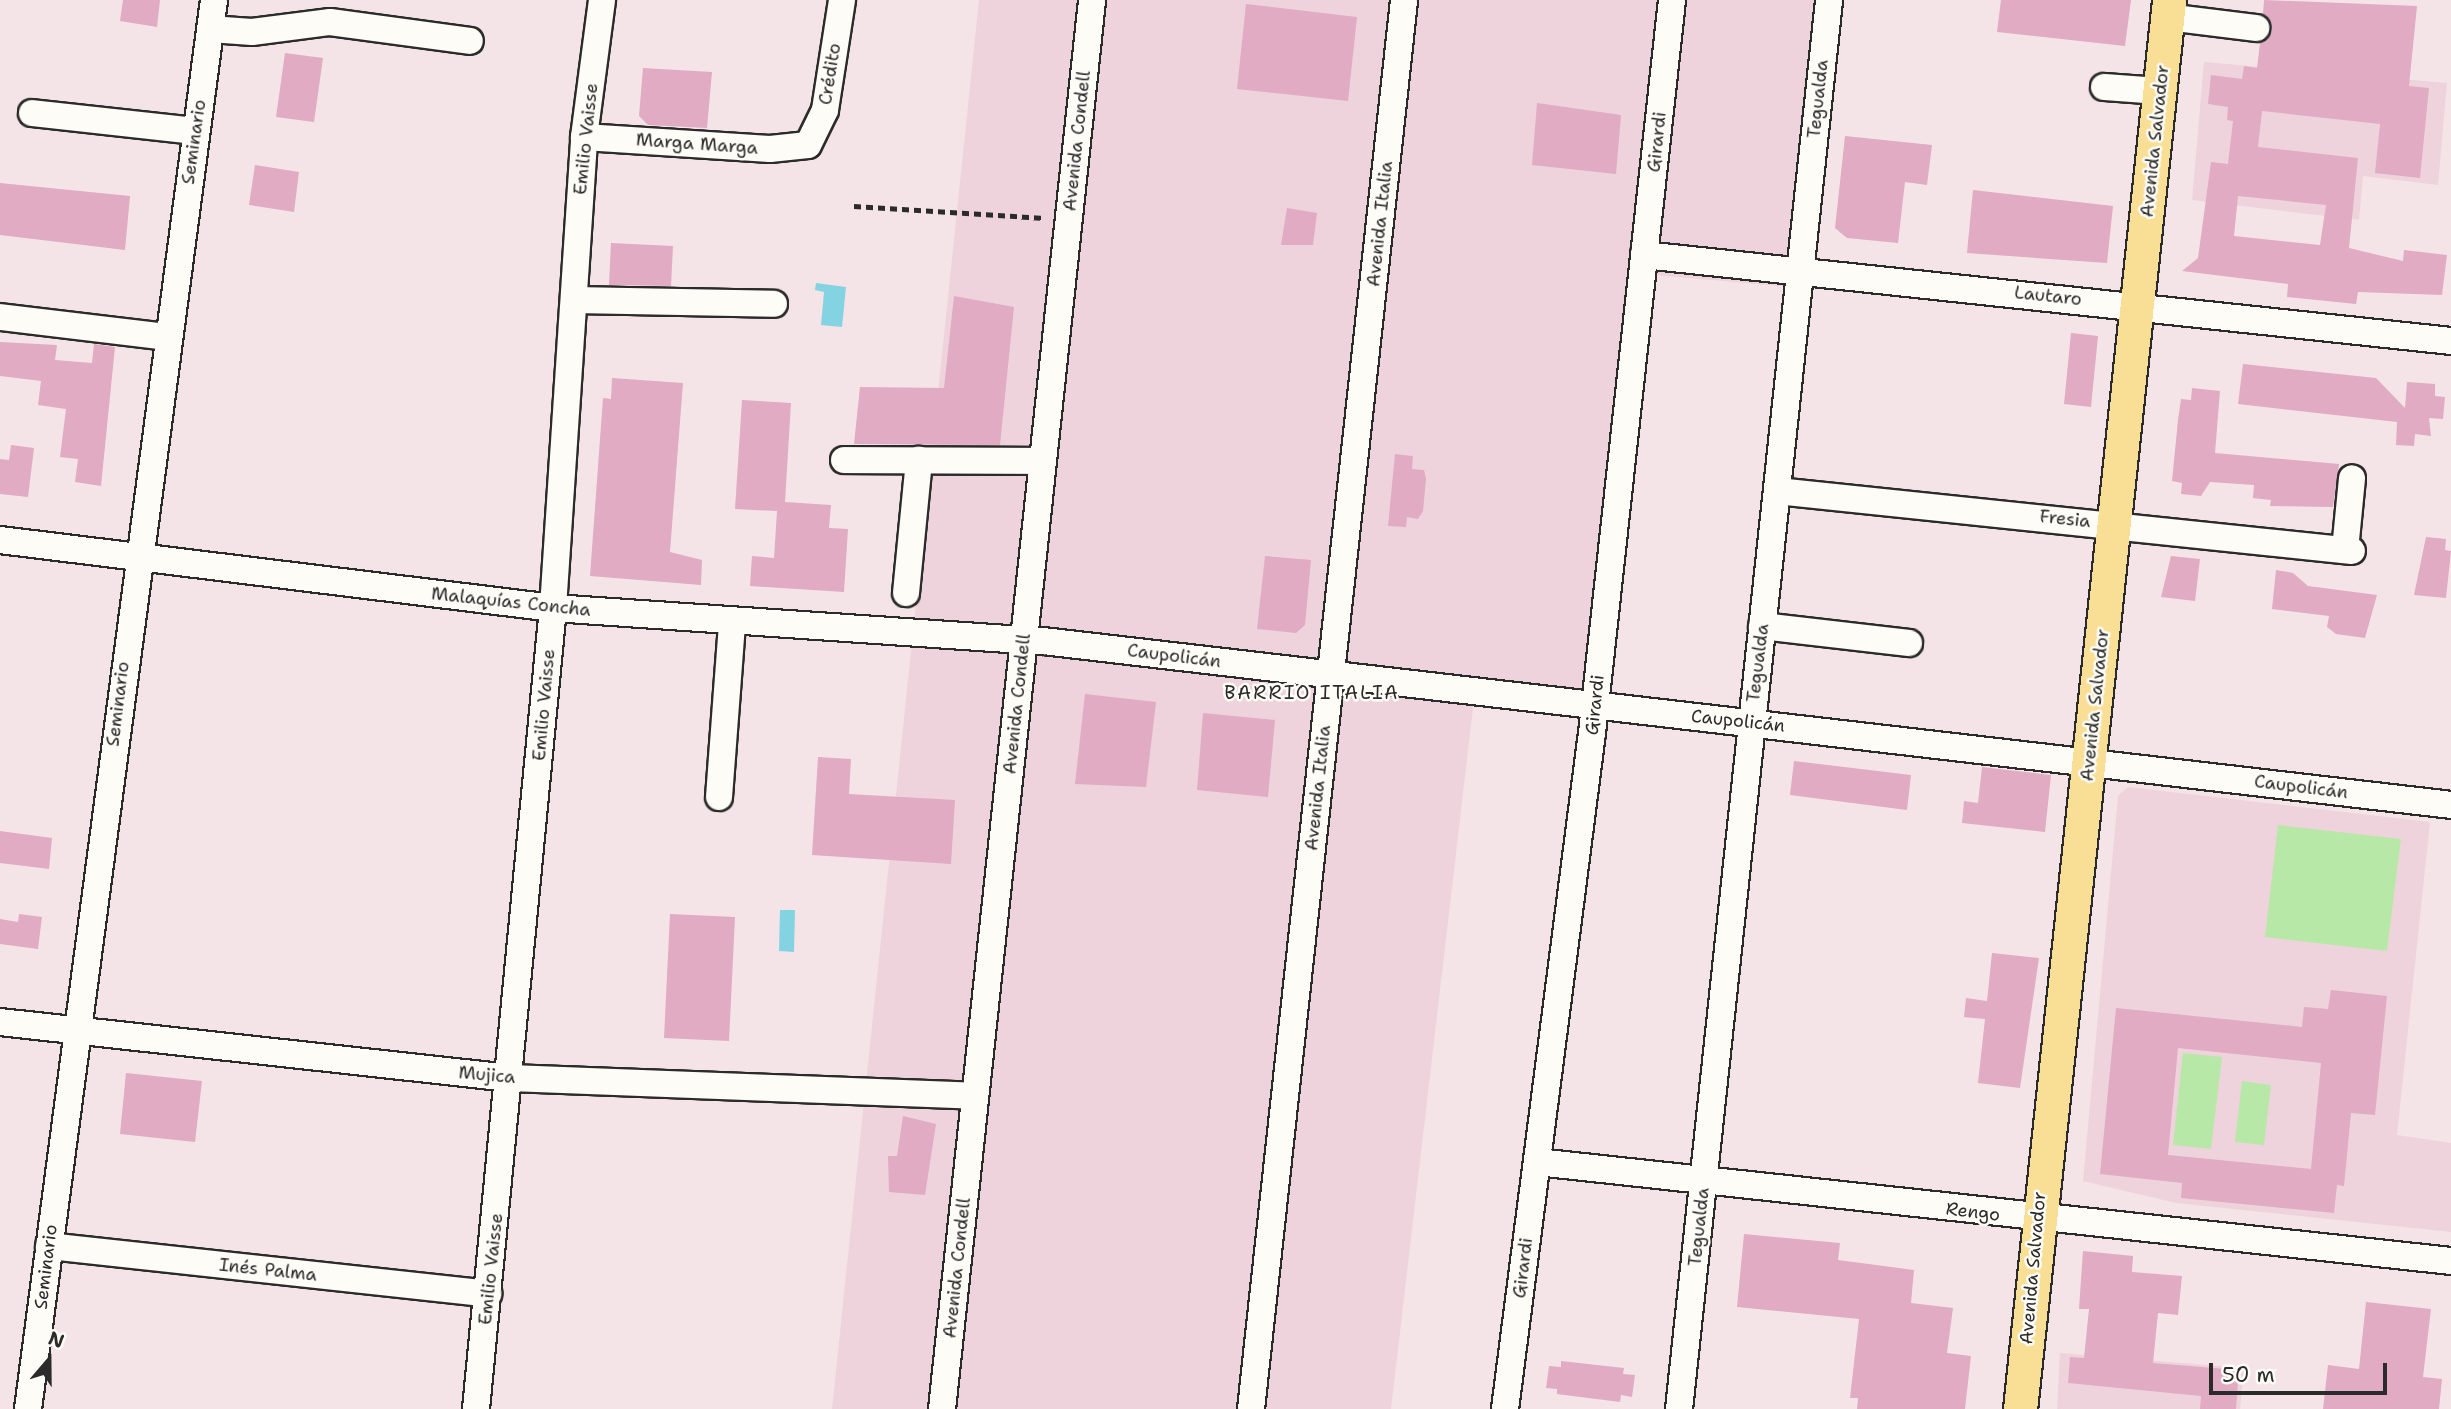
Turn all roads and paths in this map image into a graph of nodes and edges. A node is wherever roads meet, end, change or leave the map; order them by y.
1 (214, 0) edge
2 (602, 0) edge
3 (842, 0) edge
4 (1092, 0) edge
5 (1404, 0) edge
6 (1672, 0) edge
7 (1829, 0) edge
8 (2168, 9) edge
9 (2256, 28) dead end
10 (210, 29) junction
11 (470, 41) dead end
12 (2104, 87) dead end
13 (2160, 91) junction
14 (32, 113) dead end
15 (196, 131) junction
16 (584, 137) junction
17 (808, 145) joint
18 (854, 206) dead end
19 (1032, 217) dead end
20 (1644, 255) junction
21 (1801, 271) junction
22 (574, 300) junction
23 (774, 304) dead end
24 (2137, 306) junction
25 (0, 317) edge
26 (168, 337) junction
27 (2451, 341) edge
28 (844, 460) dead end
29 (919, 460) junction
30 (1043, 461) junction
31 (2353, 478) dead end
32 (1777, 491) junction
33 (2115, 524) junction
34 (0, 540) edge
35 (138, 557) junction
36 (906, 593) dead end
37 (552, 608) junction
38 (732, 623) junction
39 (1762, 626) junction
40 (1024, 639) junction
41 (1909, 643) dead end
42 (1330, 675) junction
43 (1595, 705) junction
44 (1751, 723) junction
45 (2090, 761) junction
46 (719, 797) dead end
47 (2451, 805) edge
48 (0, 1021) edge
49 (76, 1031) junction
50 (510, 1077) junction
51 (975, 1096) junction
52 (1537, 1162) junction
53 (1704, 1179) junction
54 (2037, 1219) junction
55 (48, 1246) junction
56 (2451, 1261) edge
57 (488, 1294) junction
58 (28, 1409) edge
59 (476, 1409) edge
60 (942, 1409) edge
61 (1251, 1409) edge
62 (1505, 1409) edge
63 (1679, 1409) edge
64 (2020, 1409) edge

1 - 10 street, Seminario
2 - 16 street, Emilio Vaisse
3 - 17 street, Crédito
4 - 30 street, Avenida Condell
5 - 42 street, Avenida Italia
6 - 20 street, Girardi
7 - 21 street, Tegualda
8 - 9 street
8 - 13 main road, Avenida Salvador
10 - 11 street
10 - 15 street, Seminario
12 - 13 street
13 - 24 main road, Avenida Salvador
14 - 15 street
15 - 26 street, Seminario
16 - 17 street, Marga Marga
16 - 22 street, Emilio Vaisse
18 - 19 path
20 - 21 street, Lautaro
20 - 43 street, Girardi
21 - 24 street, Lautaro
21 - 32 street, Tegualda
22 - 23 street
22 - 37 street, Emilio Vaisse
24 - 27 street, Lautaro
24 - 33 main road, Avenida Salvador
25 - 26 street
26 - 35 street, Seminario
28 - 29 street
29 - 30 street
29 - 36 street
30 - 40 street, Avenida Condell
31 - 33 street, Fresia
32 - 33 street, Fresia
32 - 39 street, Tegualda
33 - 45 main road, Avenida Salvador
34 - 35 street, Malaquías Concha
35 - 37 street, Malaquías Concha
35 - 49 street, Seminario
37 - 38 street, Malaquías Concha
37 - 50 street, Emilio Vaisse
38 - 40 street, Malaquías Concha
38 - 46 street
39 - 41 street
39 - 44 street, Tegualda
40 - 42 street, Caupolicán
40 - 51 street, Avenida Condell
42 - 43 street, Caupolicán
42 - 61 street, Avenida Italia
43 - 44 street, Caupolicán
43 - 52 street, Girardi
44 - 45 street, Caupolicán
44 - 53 street, Tegualda
45 - 47 street, Caupolicán
45 - 54 main road, Avenida Salvador
48 - 49 street, Mujica
49 - 50 street, Mujica
49 - 55 street, Seminario
50 - 51 street, Mujica
50 - 57 street, Emilio Vaisse
51 - 60 street, Avenida Condell
52 - 53 street, Rengo
52 - 62 street, Girardi
53 - 54 street, Rengo
53 - 63 street, Tegualda
54 - 56 street, Rengo
54 - 64 main road, Avenida Salvador
55 - 57 street, Inés Palma
55 - 58 street, Seminario
57 - 59 street, Emilio Vaisse

